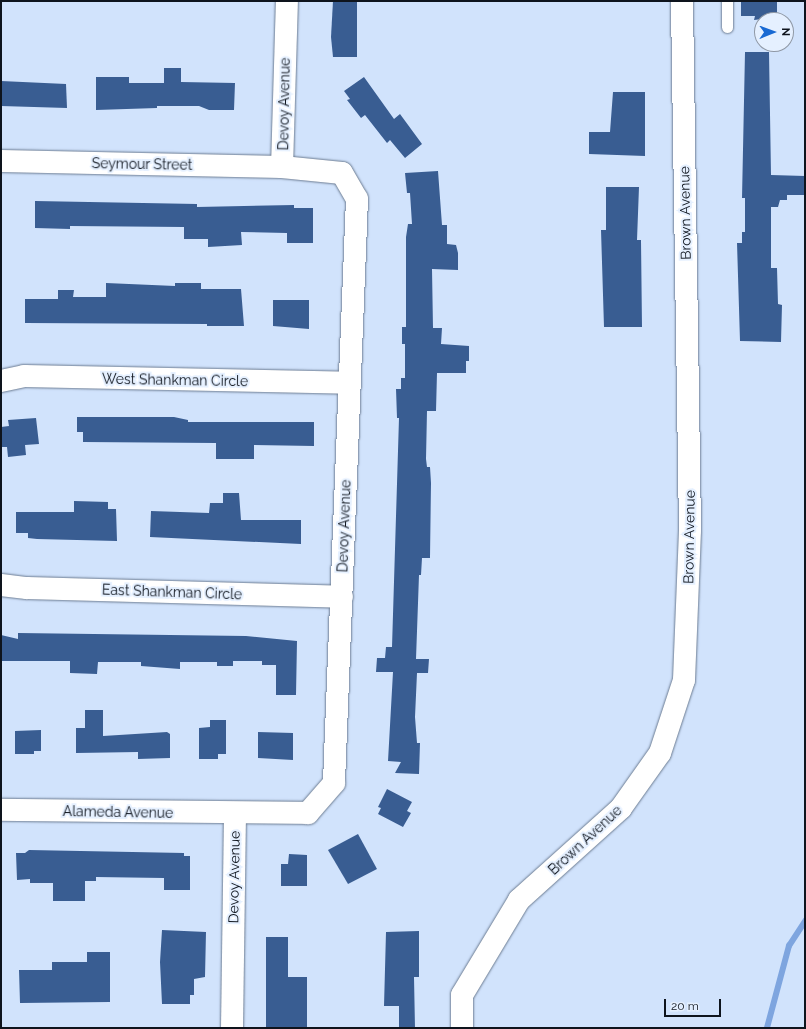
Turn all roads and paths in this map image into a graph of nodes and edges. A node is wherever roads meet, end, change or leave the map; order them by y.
1 (287, 1) edge
2 (682, 1) edge
3 (727, 1) edge
4 (727, 27) dead end
5 (1, 161) edge
6 (282, 167) junction
7 (1, 381) edge
8 (349, 383) junction
9 (1, 585) edge
10 (342, 597) junction
11 (1, 810) edge
12 (235, 814) junction
13 (232, 1028) edge
14 (462, 1028) edge

1 - 6 street, Devoy Avenue
2 - 14 street, Brown Avenue
3 - 4 lane
5 - 6 street, Seymour Street
6 - 8 street, Devoy Avenue
7 - 8 street, West Shankman Circle
8 - 10 street, Devoy Avenue
9 - 10 street, East Shankman Circle
10 - 12 street, Devoy Avenue
11 - 12 street, Alameda Avenue
12 - 13 street, Devoy Avenue

